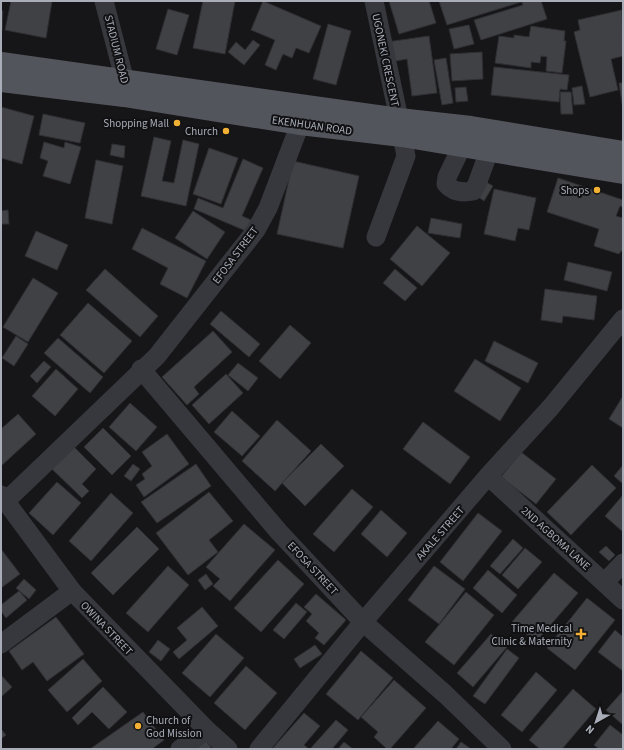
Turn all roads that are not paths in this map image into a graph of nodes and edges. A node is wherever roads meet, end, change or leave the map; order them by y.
1 (104, 1) edge
2 (374, 1) edge
3 (1, 63) edge
4 (1, 82) edge
5 (127, 88) junction
6 (300, 124) junction
7 (400, 128) junction
8 (462, 146) junction
9 (489, 152) junction
10 (623, 152) edge
11 (623, 173) edge
12 (376, 237) dead end
13 (623, 319) edge
14 (615, 341) edge
15 (141, 369) junction
16 (488, 476) junction
17 (4, 498) edge
18 (623, 563) edge
19 (605, 582) junction
20 (72, 591) junction
21 (623, 600) edge
22 (363, 622) junction
23 (1, 644) edge
24 (207, 730) junction
25 (180, 749) edge
26 (228, 749) edge
27 (259, 749) edge
28 (502, 749) edge

1 - 5 street, STADIUM ROAD
2 - 7 street, UGONEKI CRESCENT
3 - 5 main road, EKENHUAN ROAD
4 - 5 main road, EKENHUAN ROAD
5 - 6 main road, EKENHUAN ROAD
5 - 7 main road, EKENHUAN ROAD
6 - 7 main road, EKENHUAN ROAD
6 - 15 street, EFOSA STREET
7 - 8 main road, EKENHUAN ROAD
7 - 10 main road, EKENHUAN ROAD
7 - 12 street, UGONEKI CRESCENT
8 - 9 main road, EKENHUAN ROAD
8 - 9 street
9 - 11 main road, EKENHUAN ROAD
13 - 14 street, AKALE STREET
14 - 16 street, AKALE STREET
15 - 17 street, EFOSA STREET
15 - 22 street, EFOSA STREET
16 - 19 street, 2ND AGBOMA LANE
16 - 22 street, AKALE STREET
17 - 20 street, OWINA STREET
18 - 19 street
19 - 21 street, 2ND AGBOMA LANE
20 - 23 street
20 - 24 street, OWINA STREET
22 - 27 street, AKALE STREET
22 - 28 street, EFOSA STREET
24 - 25 street
24 - 26 street, OWINA STREET

